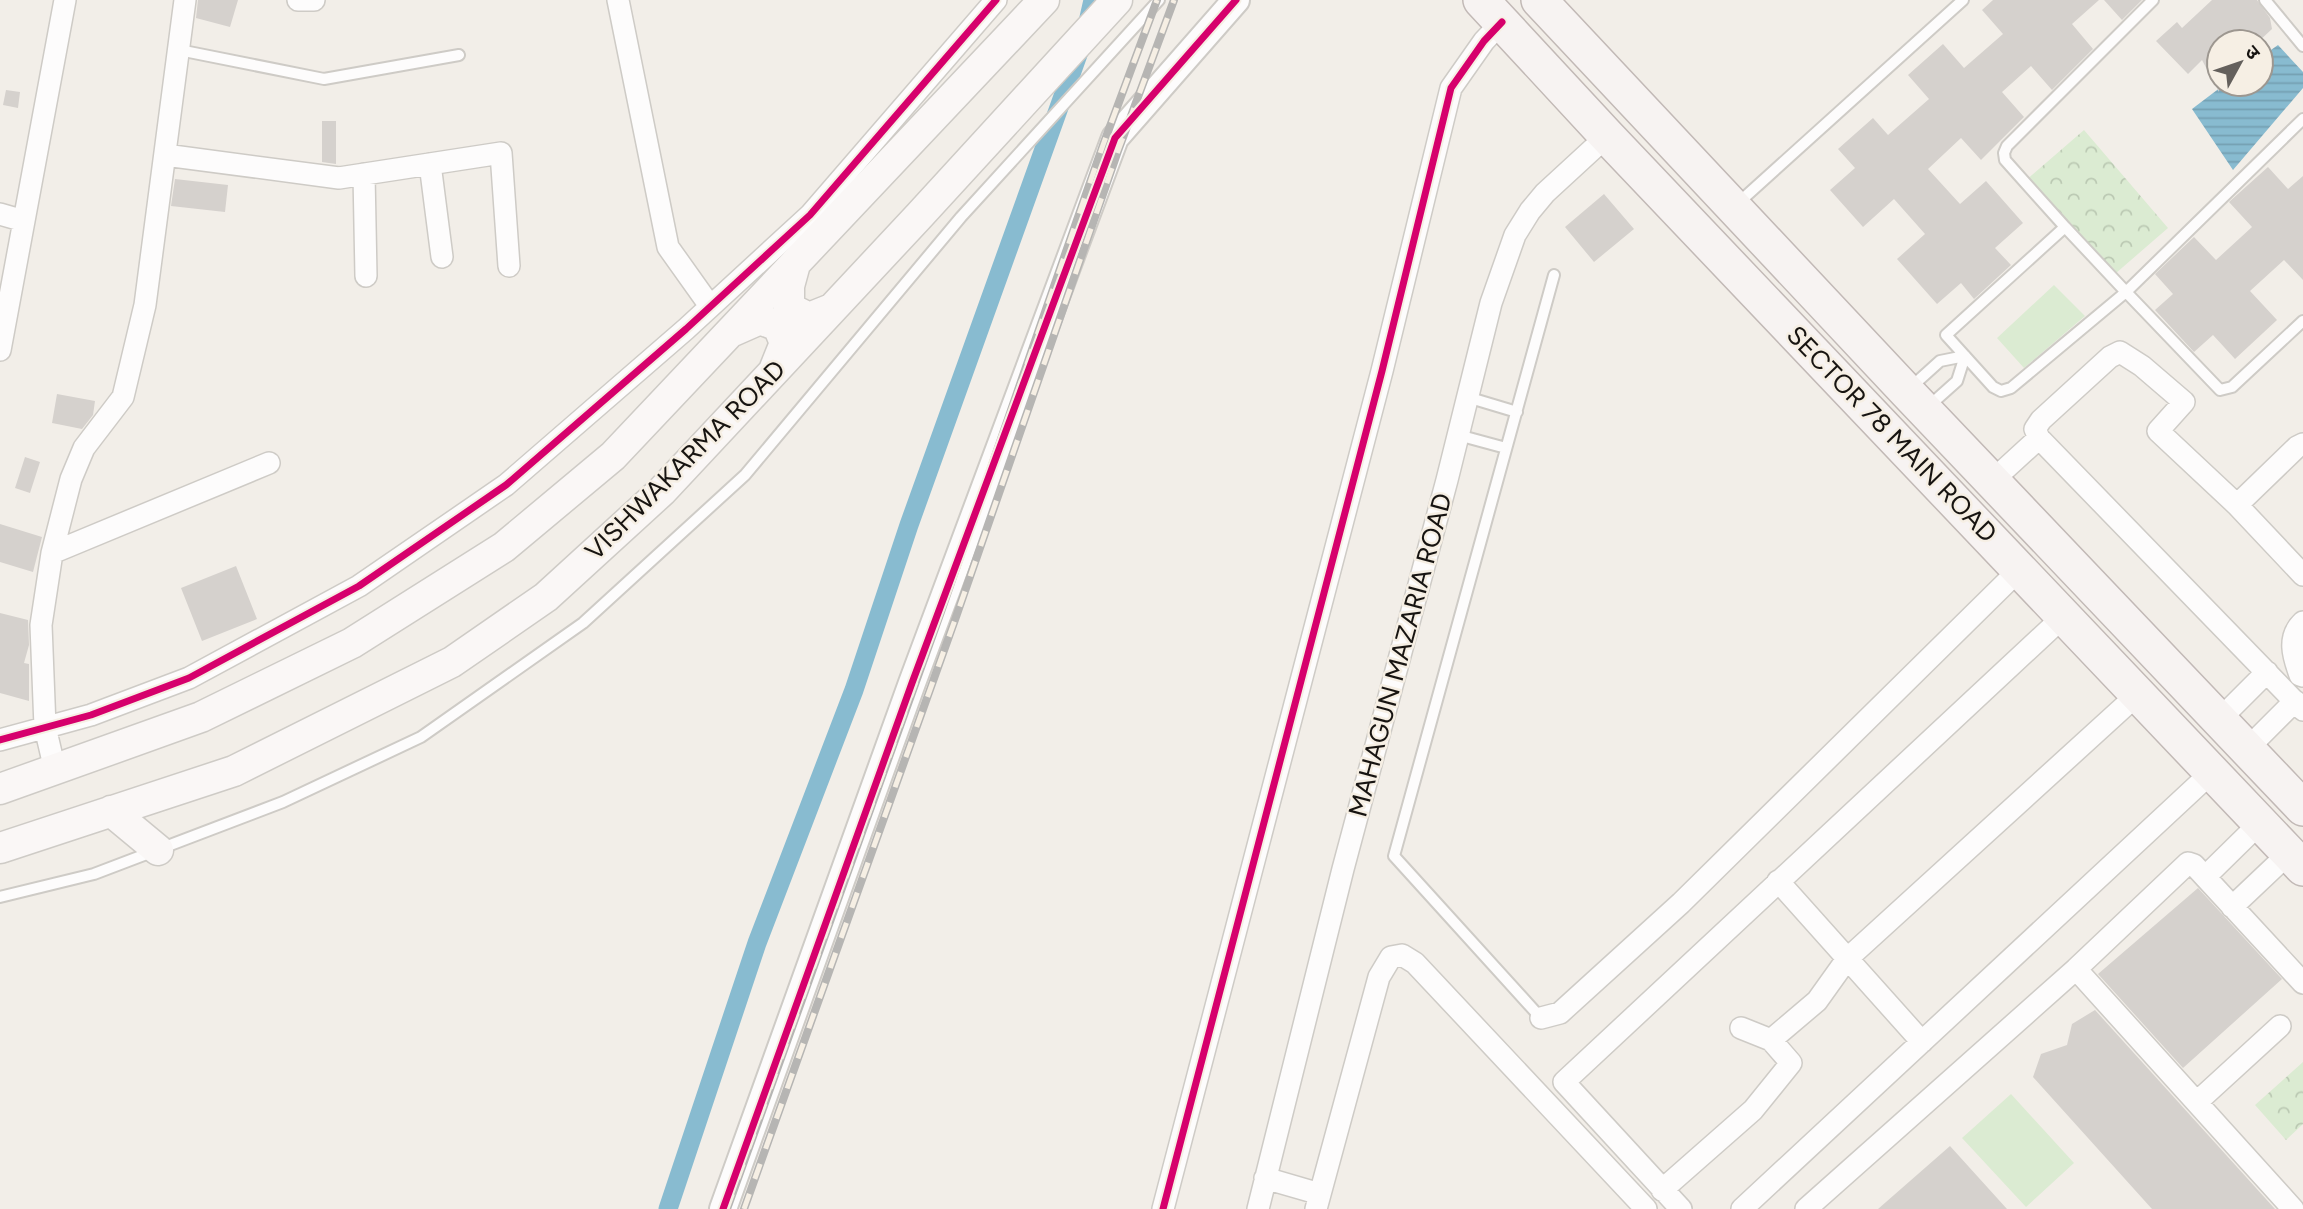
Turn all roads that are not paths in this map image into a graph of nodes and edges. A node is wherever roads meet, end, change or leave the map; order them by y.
1 (65, 0) edge
2 (185, 0) edge
3 (298, 0) edge
4 (314, 0) edge
5 (618, 0) edge
6 (996, 0) edge
7 (1044, 0) edge
8 (1117, 0) edge
9 (1159, 0) edge
10 (1236, 0) edge
11 (1539, 0) edge
12 (1963, 0) edge
13 (2153, 0) edge
14 (2265, 0) edge
15 (1492, 11) edge
16 (1009, 37) junction
17 (2303, 46) edge
18 (179, 50) junction
19 (459, 55) dead end
20 (2303, 119) edge
21 (1607, 136) junction
22 (165, 155) junction
23 (430, 164) junction
24 (364, 174) junction
25 (1734, 207) junction
26 (0, 214) edge
27 (24, 222) junction
28 (2065, 227) junction
29 (442, 257) dead end
30 (795, 264) junction
31 (509, 266) dead end
32 (1554, 275) dead end
33 (366, 276) dead end
34 (2126, 292) junction
35 (1822, 301) junction
36 (710, 306) junction
37 (829, 310) junction
38 (2303, 321) edge
39 (1791, 328) junction
40 (732, 331) junction
41 (0, 350) edge
42 (1965, 356) junction
43 (775, 369) junction
44 (1467, 397) junction
45 (1915, 401) junction
46 (1517, 412) junction
47 (1458, 435) junction
48 (2039, 438) junction
49 (2303, 444) edge
50 (1506, 448) junction
51 (269, 463) dead end
52 (1992, 481) junction
53 (2237, 505) junction
54 (52, 553) junction
55 (2020, 569) junction
56 (2303, 575) edge
57 (2064, 616) junction
58 (2303, 622) edge
59 (2267, 672) junction
60 (2297, 690) edge
61 (2138, 694) junction
62 (2219, 720) junction
63 (46, 727) junction
64 (0, 740) edge
65 (2247, 749) junction
66 (55, 770) junction
67 (2212, 772) junction
68 (0, 789) edge
69 (2303, 808) edge
70 (111, 811) junction
71 (2260, 823) junction
72 (0, 848) edge
73 (158, 850) junction
74 (2296, 860) edge
75 (2205, 877) junction
76 (1778, 881) junction
77 (0, 897) edge
78 (2232, 907) junction
79 (1847, 959) junction
80 (2076, 969) junction
81 (2303, 983) edge
82 (1541, 1018) joint
83 (2280, 1026) dead end
84 (1741, 1028) dead end
85 (1771, 1040) junction
86 (1922, 1042) junction
87 (2197, 1102) junction
88 (1265, 1178) junction
89 (1662, 1190) junction
90 (1318, 1202) edge
91 (723, 1209) edge
92 (1163, 1209) edge
93 (1258, 1209) edge
94 (1646, 1209) edge
95 (1681, 1209) edge
96 (1742, 1209) edge
97 (1806, 1209) edge
98 (2293, 1209) edge

1 - 27 street
2 - 18 street
3 - 4 street
5 - 36 street
6 - 16 street
6 - 36 street
7 - 16 main road, VISHWAKARMA ROAD
8 - 37 main road, VISHWAKARMA ROAD
9 - 73 lane
10 - 91 street
11 - 25 main road, SECTOR 78 MAIN ROAD
12 - 25 lane
13 - 28 lane
14 - 17 lane
15 - 21 main road, SECTOR 78 MAIN ROAD
15 - 92 street
16 - 30 main road, VISHWAKARMA ROAD
18 - 19 lane
18 - 22 street
20 - 34 lane
21 - 39 main road, SECTOR 78 MAIN ROAD
21 - 44 street, MAHAGUN MAZARIA ROAD
22 - 24 street
22 - 54 street
23 - 24 street
23 - 29 street
23 - 31 street
24 - 33 street
25 - 35 main road, SECTOR 78 MAIN ROAD
26 - 27 street
27 - 41 street
28 - 34 lane
28 - 42 lane
30 - 37 main road
30 - 40 main road, VISHWAKARMA ROAD
32 - 46 lane
34 - 38 lane
34 - 42 lane
35 - 39 main road
35 - 45 main road, SECTOR 78 MAIN ROAD
36 - 63 street
37 - 43 main road, VISHWAKARMA ROAD
39 - 55 main road, SECTOR 78 MAIN ROAD
40 - 43 main road
40 - 66 main road, VISHWAKARMA ROAD
42 - 45 lane
42 - 45 lane
43 - 70 main road, VISHWAKARMA ROAD
44 - 46 lane
44 - 47 street, MAHAGUN MAZARIA ROAD
45 - 52 main road, SECTOR 78 MAIN ROAD
46 - 50 lane
47 - 50 lane
47 - 88 street, MAHAGUN MAZARIA ROAD
48 - 52 street
48 - 53 street
48 - 59 street
49 - 53 street
50 - 82 lane
51 - 54 street
52 - 62 main road, SECTOR 78 MAIN ROAD
53 - 56 street
54 - 63 street
55 - 57 main road, SECTOR 78 MAIN ROAD
55 - 82 street
57 - 61 main road, SECTOR 78 MAIN ROAD
57 - 76 street
58 - 60 street
59 - 60 street
59 - 62 street
60 - 65 street
61 - 67 main road, SECTOR 78 MAIN ROAD
61 - 79 street
62 - 65 main road, SECTOR 78 MAIN ROAD
63 - 64 street
63 - 66 street
65 - 69 main road, SECTOR 78 MAIN ROAD
66 - 68 main road, VISHWAKARMA ROAD
67 - 71 main road, SECTOR 78 MAIN ROAD
67 - 86 street
70 - 72 main road, VISHWAKARMA ROAD
70 - 73 main road
71 - 74 main road, SECTOR 78 MAIN ROAD
71 - 75 street
73 - 77 lane
74 - 78 street
75 - 78 street
75 - 80 street
76 - 79 street
76 - 89 street
78 - 81 street
79 - 85 street
79 - 86 street
80 - 87 street
80 - 97 street
83 - 87 street
84 - 85 street
85 - 89 street
86 - 96 street
87 - 98 street
88 - 90 street
88 - 93 street, MAHAGUN MAZARIA ROAD
89 - 95 street
90 - 94 street

